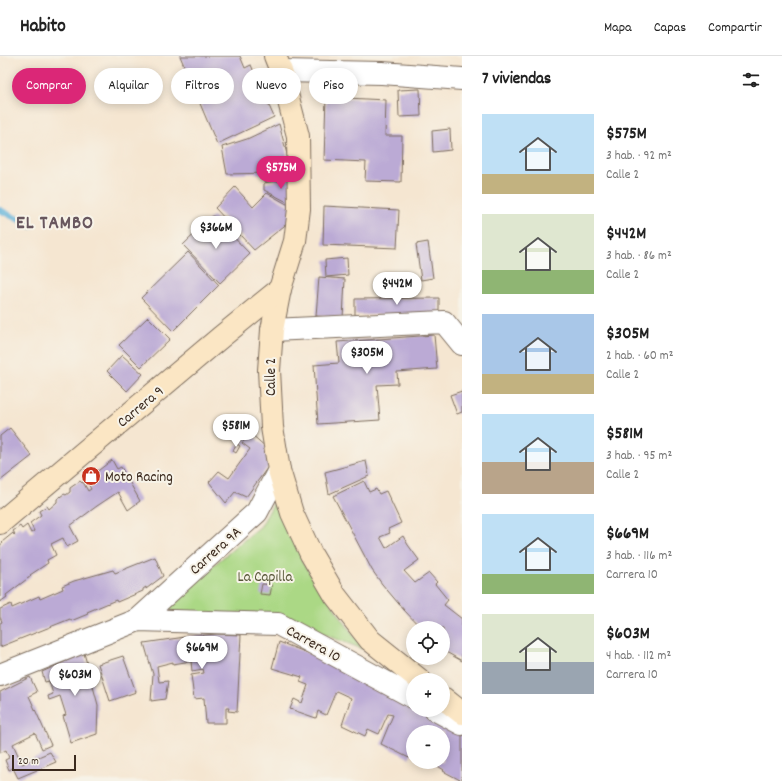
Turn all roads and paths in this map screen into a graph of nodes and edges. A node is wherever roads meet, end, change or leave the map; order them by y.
1 (278, 63) edge
2 (462, 79) edge
3 (280, 289) junction
4 (272, 330) junction
5 (462, 344) edge
6 (279, 470) junction
7 (0, 523) edge
8 (138, 620) junction
9 (411, 673) edge
10 (0, 675) edge
11 (406, 693) edge
12 (450, 704) edge
13 (462, 713) edge
14 (449, 717) edge
15 (462, 724) edge

1 - 2 street
1 - 3 street, Calle 2
3 - 4 street, Calle 2
3 - 7 street, Carrera 9
4 - 5 street
4 - 6 street, Calle 2
6 - 8 street, Carrera 9A
6 - 9 street, Calle 2
8 - 10 street, Carrera 10
8 - 11 street, Carrera 10
12 - 13 street
14 - 15 street

